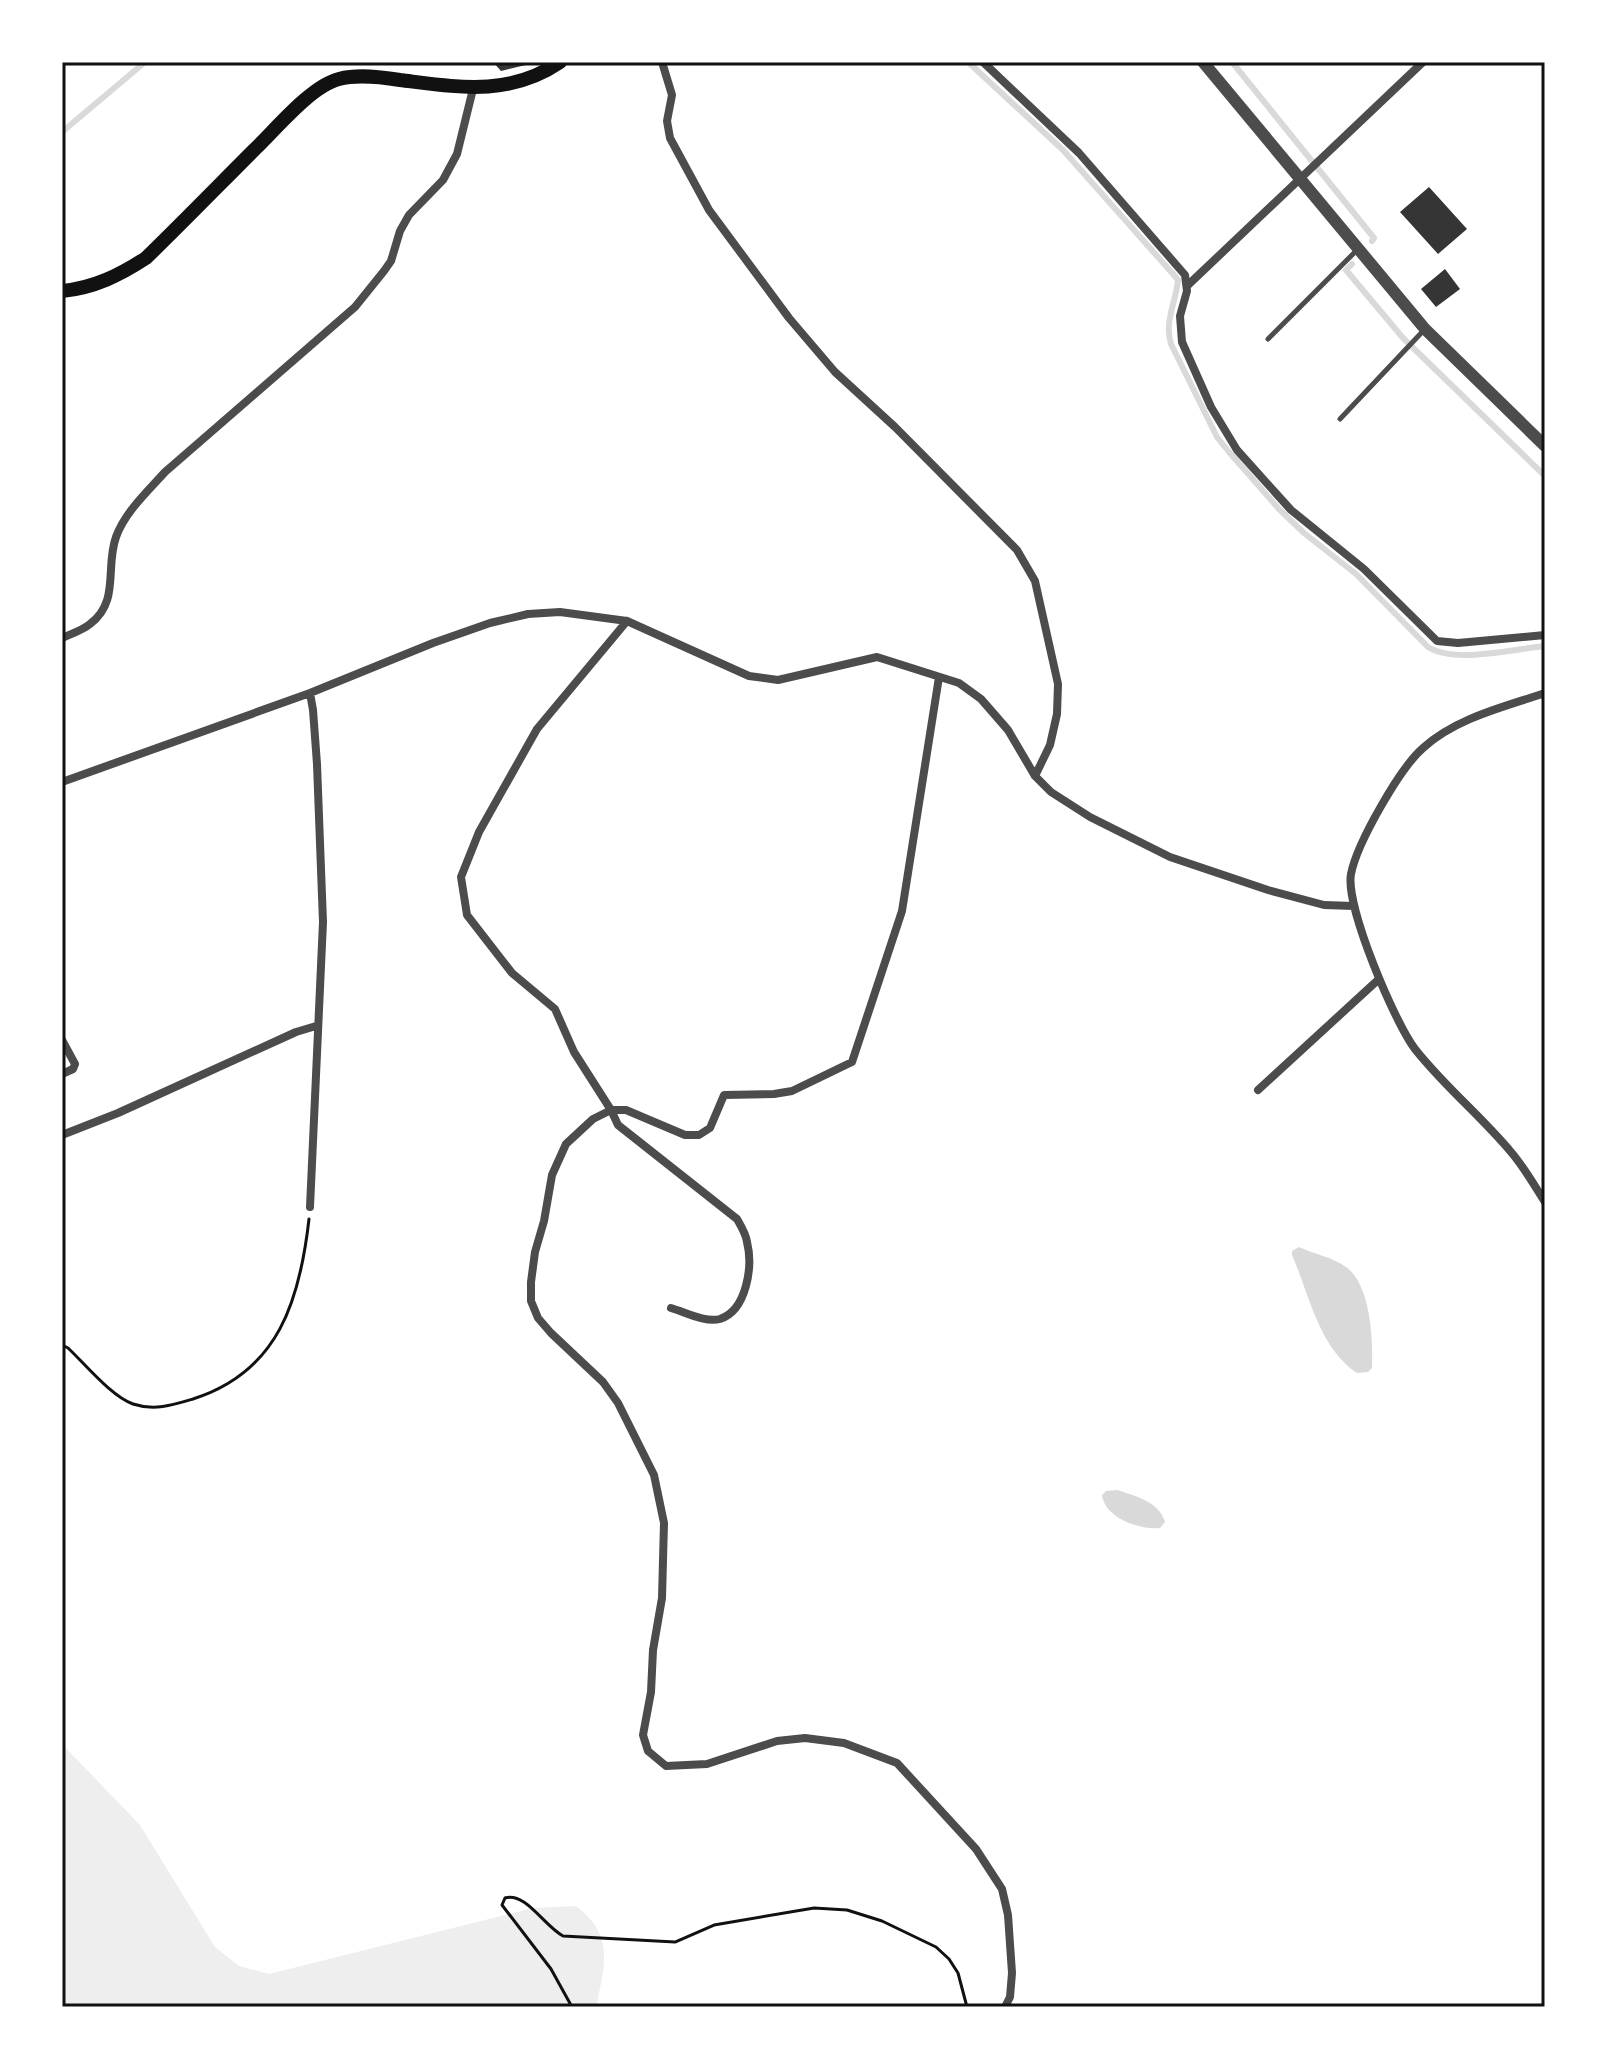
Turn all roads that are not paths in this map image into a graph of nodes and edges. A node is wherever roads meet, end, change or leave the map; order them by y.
1 (560, 62) edge
2 (662, 62) edge
3 (983, 62) edge
4 (1203, 62) edge
5 (1423, 62) edge
6 (473, 89) junction
7 (1299, 177) junction
8 (1357, 250) junction
9 (1188, 285) junction
10 (62, 291) edge
11 (1425, 329) junction
12 (1268, 339) dead end
13 (1340, 419) dead end
14 (1545, 446) edge
15 (627, 621) junction
16 (1545, 635) edge
17 (62, 638) edge
18 (939, 677) junction
19 (310, 693) junction
20 (1545, 693) edge
21 (1035, 776) junction
22 (62, 782) edge
23 (1354, 906) junction
24 (1379, 979) junction
25 (316, 1026) junction
26 (62, 1040) edge
27 (62, 1074) edge
28 (1258, 1090) dead end
29 (611, 1110) junction
30 (62, 1135) edge
31 (1545, 1202) edge
32 (310, 1207) road end
33 (671, 1308) dead end
34 (1005, 2007) edge

1 - 6 main road
2 - 21 street
3 - 9 street
4 - 7 street
5 - 7 street
6 - 10 main road
6 - 17 street
7 - 8 street
7 - 9 street
8 - 11 street
8 - 12 lane
9 - 16 street
11 - 13 lane
11 - 14 street
15 - 18 street
15 - 19 street
15 - 29 street
18 - 21 street
18 - 29 street
19 - 22 street
19 - 25 street
20 - 23 street
21 - 23 street
23 - 24 street
24 - 28 street
24 - 31 street
25 - 30 street
25 - 32 street
26 - 27 street
29 - 33 street
29 - 34 street

